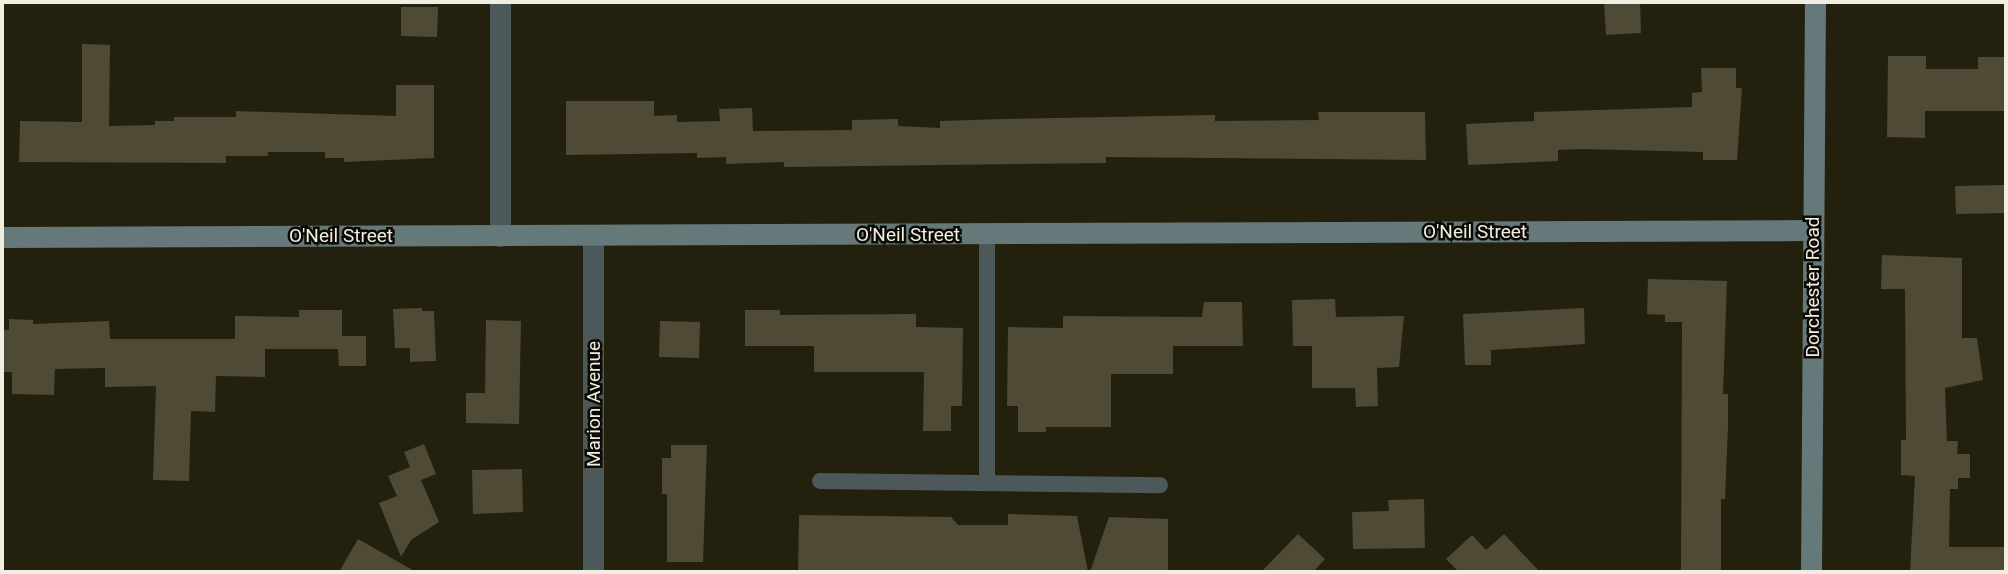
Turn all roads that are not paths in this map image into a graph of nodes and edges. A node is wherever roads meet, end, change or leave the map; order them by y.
1 (500, 2) edge
2 (1815, 2) edge
3 (1813, 230) junction
4 (593, 235) junction
5 (986, 235) junction
6 (500, 236) junction
7 (2, 237) edge
8 (986, 480) junction
9 (820, 481) dead end
10 (1160, 485) dead end
11 (593, 572) edge
12 (1811, 572) edge

1 - 6 street
2 - 3 street, Dorchester Road
3 - 5 street, O'Neil Street
3 - 12 street, Dorchester Road
4 - 5 street, O'Neil Street
4 - 6 street, O'Neil Street
4 - 11 street, Marion Avenue
5 - 8 lane
6 - 7 street, O'Neil Street
8 - 9 lane
8 - 10 lane

